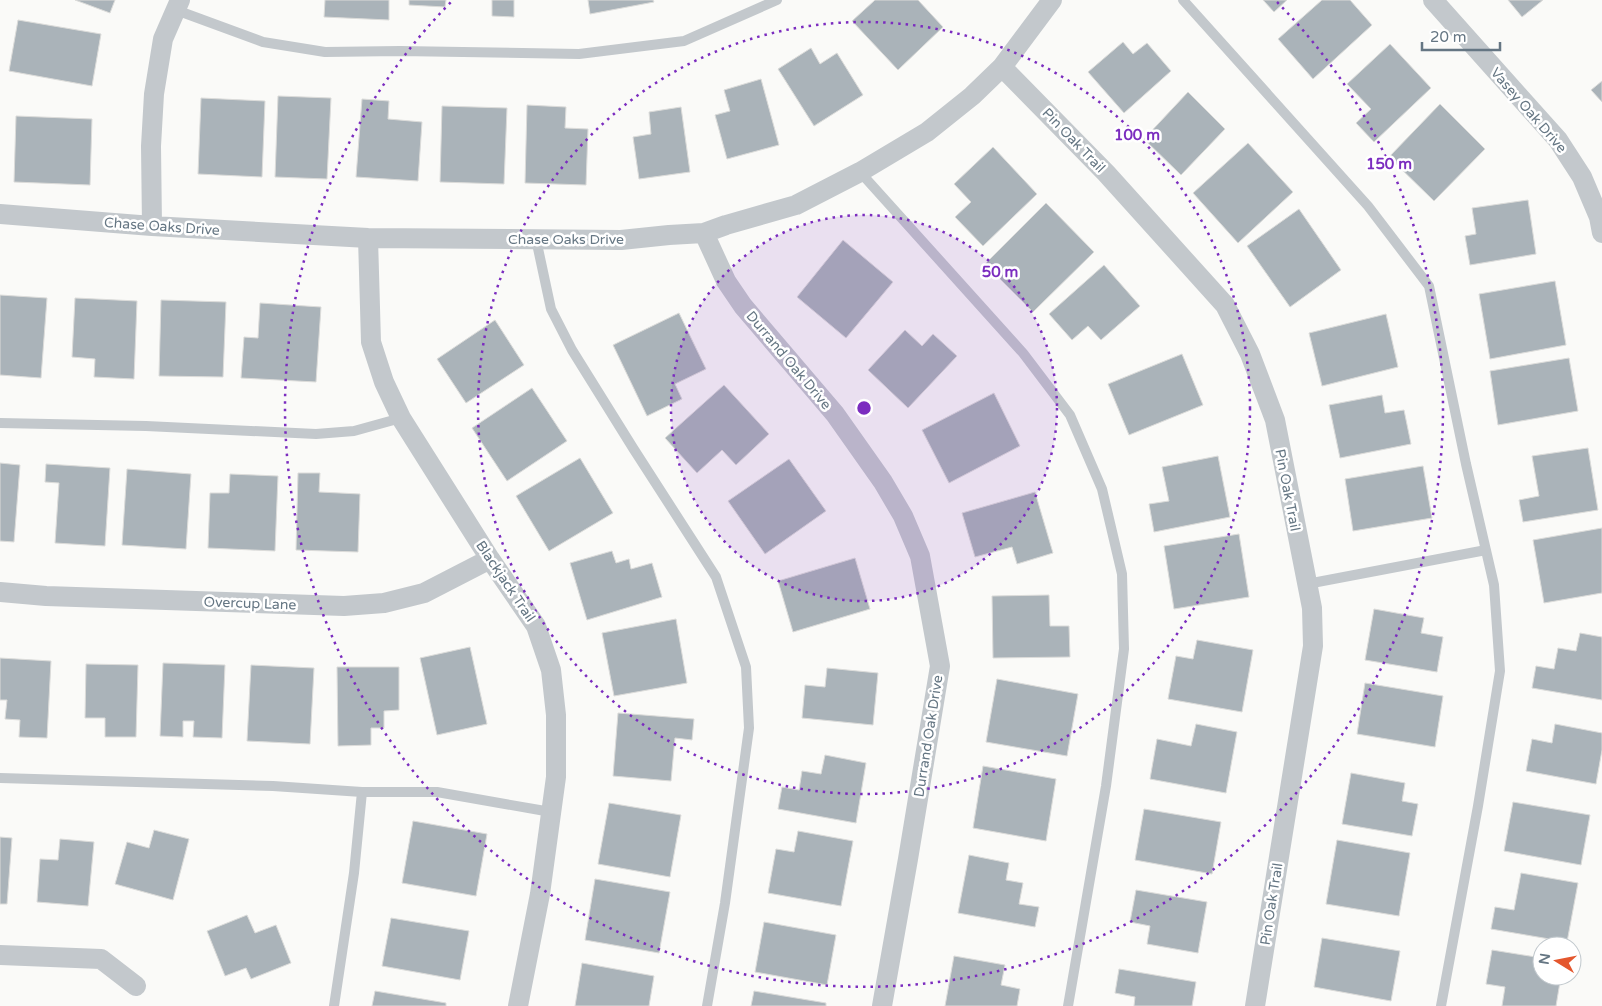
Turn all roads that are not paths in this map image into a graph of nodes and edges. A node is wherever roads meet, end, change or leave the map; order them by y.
1 (777, 0) edge
2 (1052, 0) edge
3 (1184, 0) edge
4 (1433, 0) edge
5 (178, 5) edge
6 (1002, 67) junction
7 (860, 172) junction
8 (0, 214) edge
9 (152, 226) junction
10 (704, 233) junction
11 (1602, 233) edge
12 (368, 238) junction
13 (536, 239) junction
14 (401, 418) junction
15 (0, 423) edge
16 (1486, 550) junction
17 (490, 559) junction
18 (1307, 584) junction
19 (0, 592) edge
20 (0, 778) edge
21 (362, 792) junction
22 (551, 812) junction
23 (0, 955) edge
24 (136, 986) dead end
25 (334, 1006) edge
26 (518, 1006) edge
27 (707, 1006) edge
28 (882, 1006) edge
29 (1068, 1006) edge
30 (1255, 1006) edge
31 (1441, 1006) edge

1 - 5 lane
2 - 6 street, Chase Oaks Drive
3 - 16 lane
4 - 11 street, Vasey Oak Drive
5 - 9 street
6 - 7 street, Chase Oaks Drive
6 - 18 street, Pin Oak Trail
7 - 10 street, Chase Oaks Drive
7 - 29 lane
8 - 9 street, Chase Oaks Drive
9 - 12 street, Chase Oaks Drive
10 - 13 street, Chase Oaks Drive
10 - 28 street, Durrand Oak Drive
12 - 13 street, Chase Oaks Drive
12 - 14 street, Blackjack Trail
13 - 27 lane
14 - 15 lane
14 - 17 street, Blackjack Trail
16 - 18 lane
16 - 31 lane
17 - 19 street, Overcup Lane
17 - 22 street, Blackjack Trail
18 - 30 street, Pin Oak Trail
20 - 21 lane
21 - 22 lane
21 - 25 lane
22 - 26 street, Blackjack Trail
23 - 24 street

